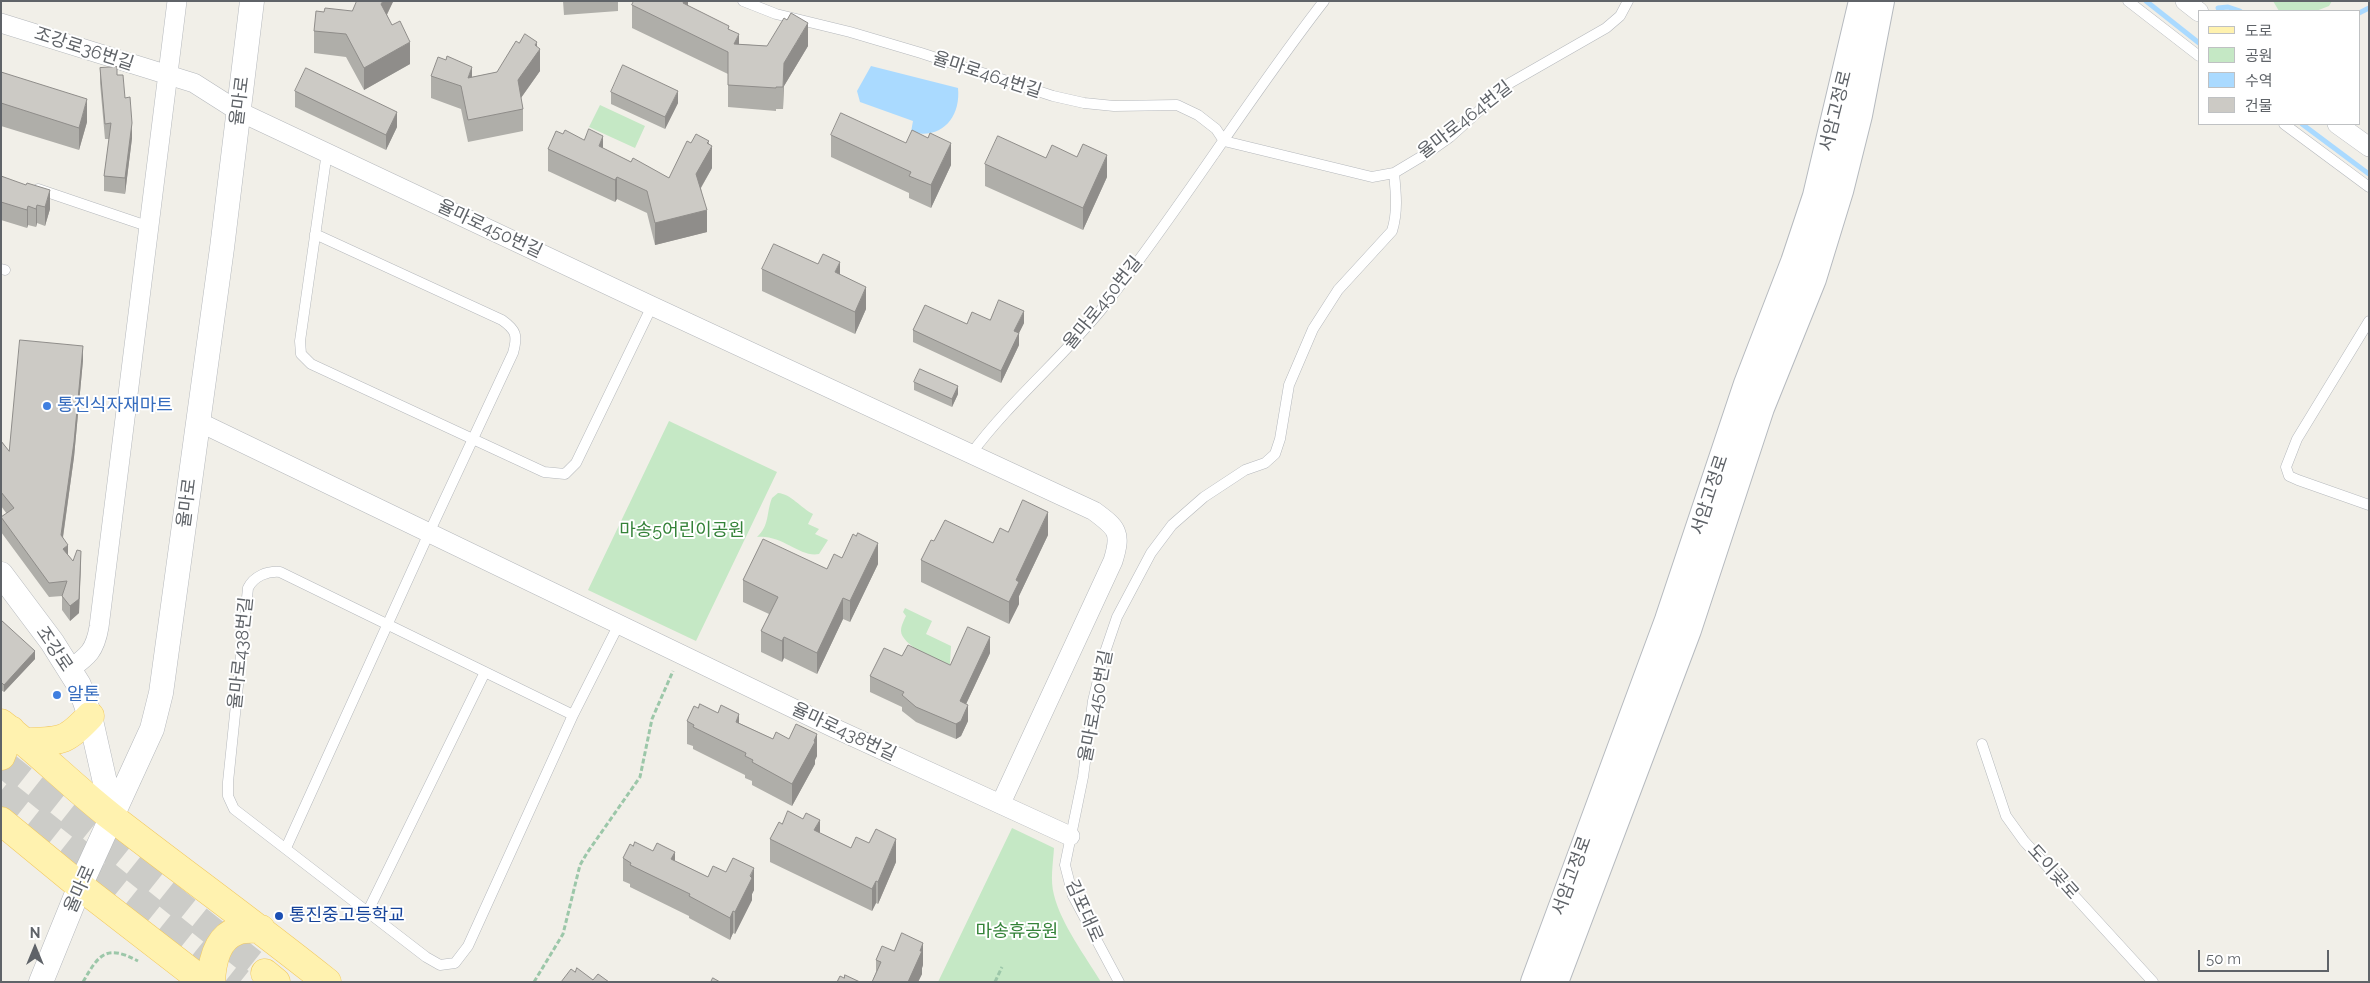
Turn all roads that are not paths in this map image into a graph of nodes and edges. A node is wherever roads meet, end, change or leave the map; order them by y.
1 (177, 1) edge
2 (252, 1) edge
3 (743, 1) edge
4 (1324, 1) edge
5 (1628, 1) edge
6 (1862, 1) edge
7 (1881, 1) edge
8 (2128, 1) edge
9 (2185, 1) edge
10 (2198, 11) edge
11 (1, 22) edge
12 (2198, 55) edge
13 (168, 76) junction
14 (238, 111) junction
15 (2285, 125) edge
16 (2338, 125) edge
17 (1224, 141) junction
18 (2369, 148) edge
19 (327, 152) junction
20 (1394, 173) junction
21 (29, 186) edge
22 (2369, 187) edge
23 (150, 227) junction
24 (315, 234) junction
25 (652, 306) junction
26 (2369, 321) edge
27 (197, 421) junction
28 (474, 439) junction
29 (971, 454) junction
30 (2369, 504) edge
31 (429, 533) junction
32 (1, 574) edge
33 (388, 624) junction
34 (619, 624) junction
35 (69, 670) junction
36 (485, 672) junction
37 (573, 715) junction
38 (90, 716) junction
39 (13, 732) edge
40 (1982, 744) dead end
41 (1, 756) edge
42 (1001, 803) junction
43 (113, 818) junction
44 (1, 821) edge
45 (1070, 836) junction
46 (286, 848) junction
47 (80, 886) junction
48 (368, 911) junction
49 (261, 929) junction
50 (41, 982) edge
51 (204, 982) edge
52 (211, 982) edge
53 (327, 982) edge
54 (1119, 982) edge
55 (1534, 982) edge
56 (1555, 982) edge
57 (2153, 982) edge

1 - 13 street
2 - 14 street, 율마로
3 - 17 lane, 율마로464번길
4 - 17 lane
5 - 20 lane, 율마로464번길
6 - 55 main road, 서암고정로
7 - 56 main road, 서암고정로
8 - 12 lane
9 - 10 street
11 - 13 street, 조강로36번길
13 - 14 street, 율마로450번길
13 - 23 street
14 - 19 street, 율마로450번길
14 - 27 street, 율마로
15 - 22 lane
16 - 18 street
17 - 20 lane, 율마로464번길
17 - 29 lane, 율마로450번길
19 - 24 lane
19 - 25 street, 율마로450번길
20 - 45 lane, 율마로450번길
21 - 23 lane
23 - 35 street
24 - 28 lane
24 - 28 lane
25 - 28 lane
25 - 29 street, 율마로450번길
26 - 30 lane
27 - 31 street, 율마로438번길
27 - 43 street, 율마로
28 - 31 lane
29 - 42 street, 율마로450번길
31 - 33 lane
31 - 34 street, 율마로438번길
32 - 35 street, 조강로
33 - 36 lane, 율마로438번길
33 - 46 lane
33 - 46 lane, 율마로438번길
34 - 37 lane, 율마로438번길
34 - 42 street, 율마로438번길
35 - 38 street, 조강로
36 - 37 lane, 율마로438번길
36 - 48 lane
37 - 48 lane, 율마로438번길
38 - 39 main road
38 - 43 street, 조강로
39 - 41 main road
39 - 43 main road
40 - 57 lane, 도이곶로
42 - 45 street, 율마로438번길
43 - 47 street, 율마로
43 - 49 main road
44 - 47 main road
45 - 54 lane, 김포대로
46 - 48 lane, 율마로438번길
47 - 50 street, 율마로
47 - 51 main road
49 - 52 main road
49 - 53 main road

